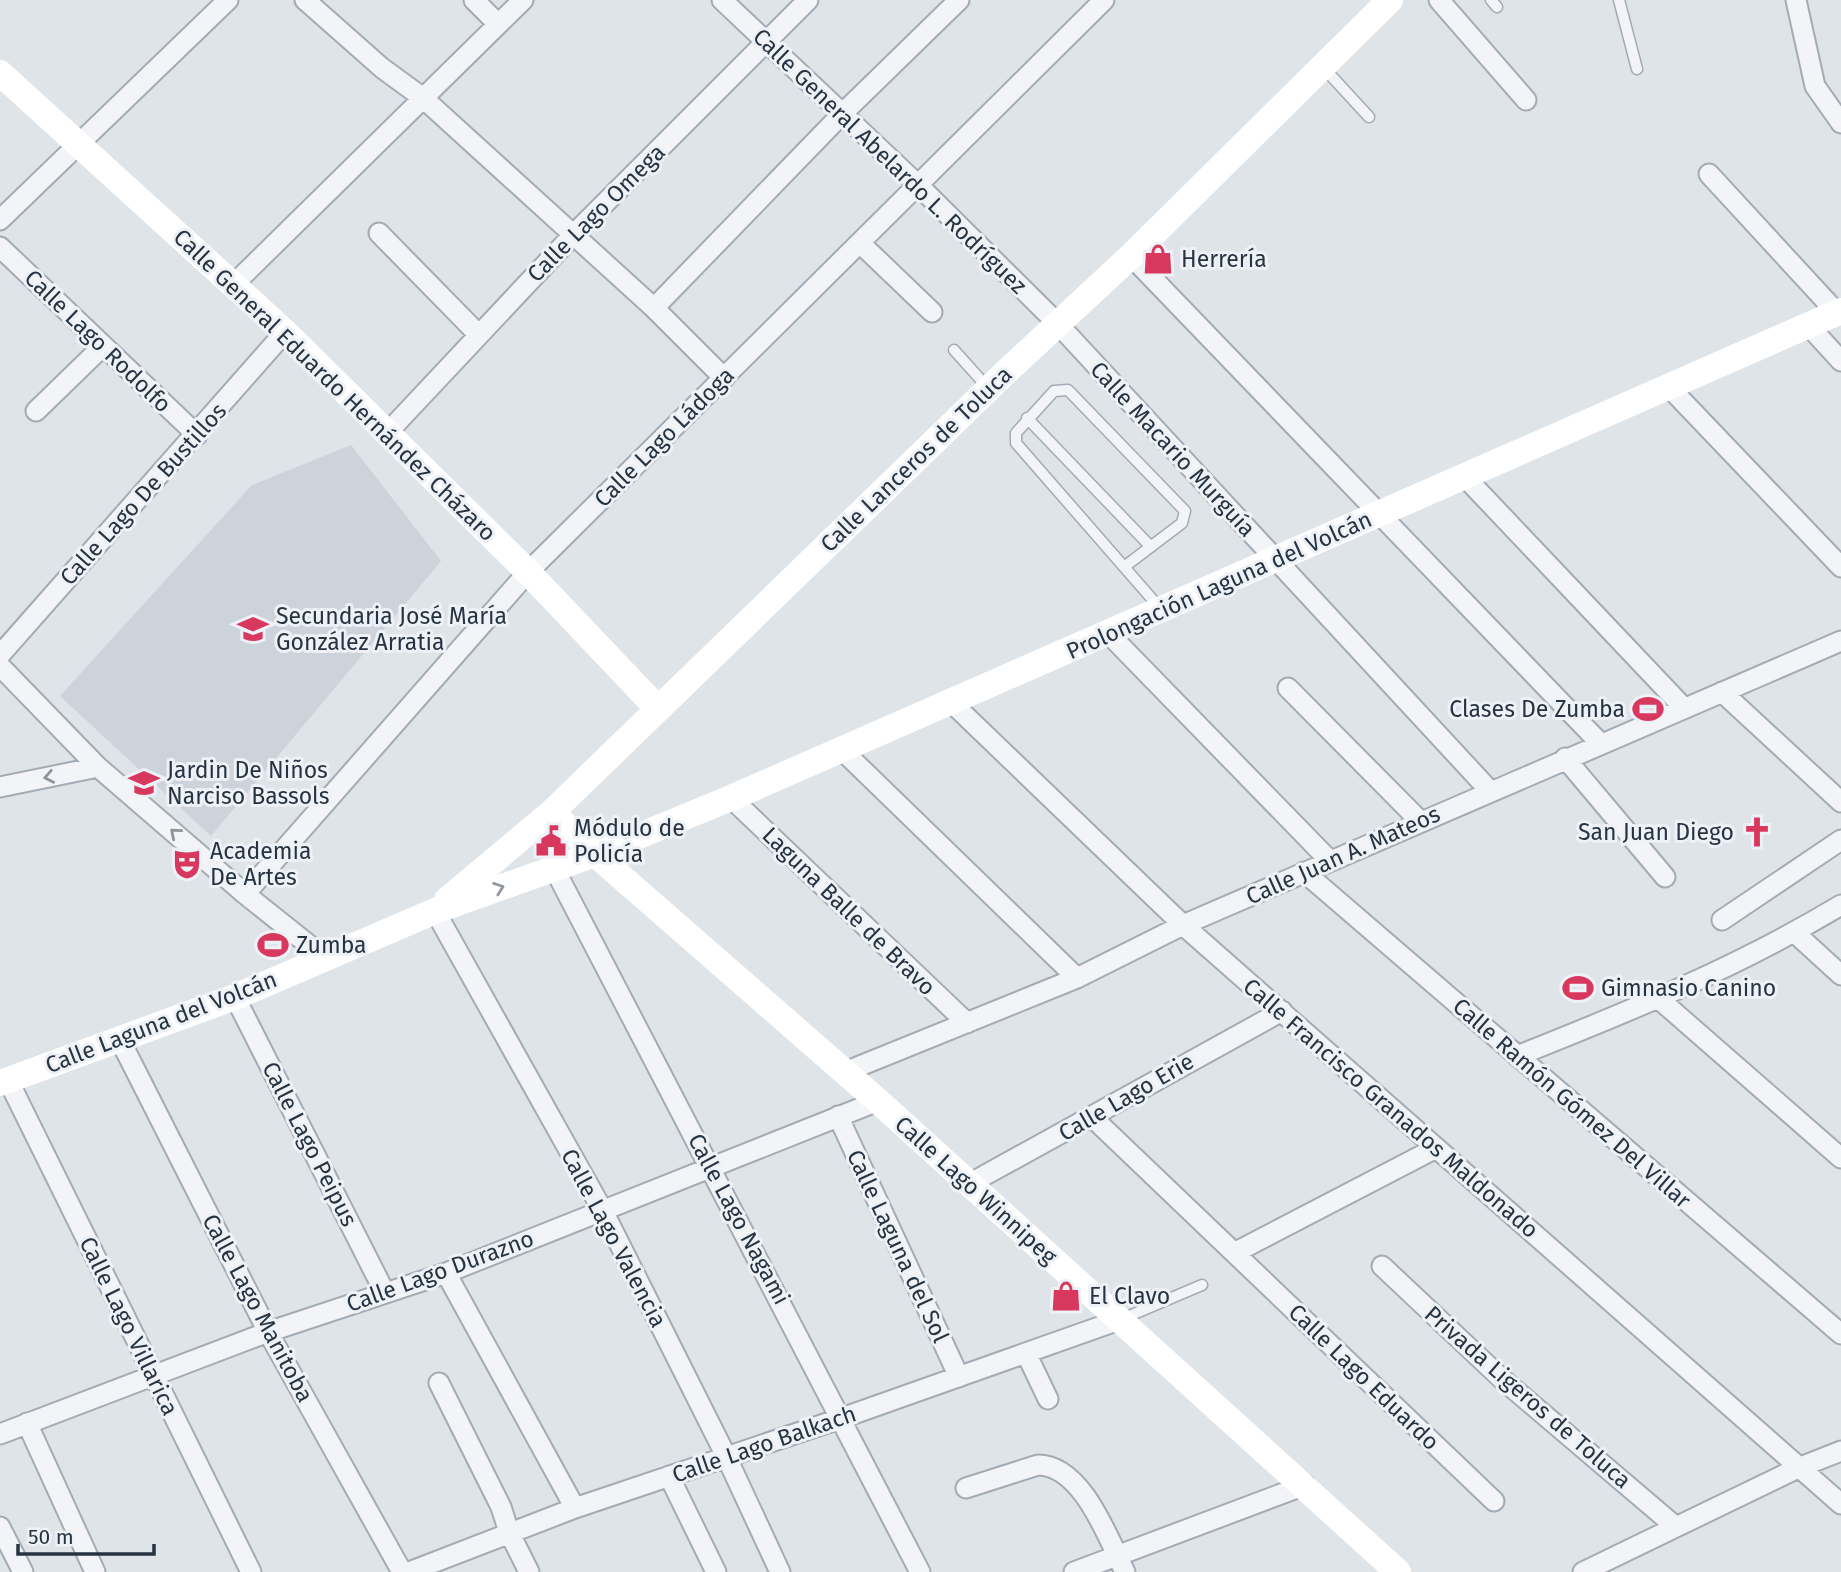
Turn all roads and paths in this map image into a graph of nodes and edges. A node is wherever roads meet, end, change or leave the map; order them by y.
1 (228, 0) edge
2 (304, 0) edge
3 (474, 0) edge
4 (523, 0) edge
5 (722, 0) edge
6 (808, 0) edge
7 (959, 0) edge
8 (1104, 0) edge
9 (1390, 0) edge
10 (1439, 0) edge
11 (1619, 0) edge
12 (1796, 0) edge
13 (499, 24) junction
14 (766, 42) junction
15 (1322, 67) junction
16 (1637, 69) dead end
17 (0, 73) edge
18 (423, 97) junction
19 (1527, 100) dead end
20 (842, 114) junction
21 (1369, 117) dead end
22 (1841, 123) edge
23 (79, 144) junction
24 (1709, 174) dead end
25 (918, 185) junction
26 (0, 220) edge
27 (379, 233) dead end
28 (572, 236) junction
29 (860, 243) junction
30 (0, 247) edge
31 (1131, 256) junction
32 (233, 285) junction
33 (654, 308) junction
34 (932, 312) dead end
35 (1839, 312) edge
36 (1057, 323) junction
37 (1809, 326) junction
38 (285, 332) junction
39 (478, 334) junction
40 (103, 346) junction
41 (954, 350) dead end
42 (1841, 361) edge
43 (724, 378) junction
44 (1669, 387) junction
45 (989, 389) junction
46 (36, 411) dead end
47 (1027, 418) junction
48 (388, 432) junction
49 (197, 435) junction
50 (1465, 477) junction
51 (1380, 515) junction
52 (1151, 547) junction
53 (1275, 560) junction
54 (1124, 567) junction
55 (1841, 567) edge
56 (528, 572) junction
57 (1162, 610) junction
58 (1108, 633) junction
59 (1841, 640) edge
60 (0, 655) edge
61 (0, 666) edge
62 (1288, 688) dead end
63 (1722, 692) junction
64 (951, 702) junction
65 (1683, 707) junction
66 (658, 709) junction
67 (1600, 743) junction
68 (842, 750) junction
69 (1565, 758) junction
70 (98, 767) junction
71 (0, 787) edge
72 (1490, 791) junction
73 (730, 798) junction
74 (1841, 802) edge
75 (552, 812) junction
76 (1420, 821) junction
77 (1841, 840) edge
78 (595, 854) junction
79 (1330, 861) junction
80 (554, 868) junction
81 (1304, 872) junction
82 (1665, 877) dead end
83 (245, 894) junction
84 (1841, 905) edge
85 (435, 911) junction
86 (1722, 920) dead end
87 (1183, 925) junction
88 (1795, 933) junction
89 (324, 957) junction
90 (1841, 975) edge
91 (1076, 978) junction
92 (235, 997) junction
93 (1659, 999) junction
94 (1282, 1011) junction
95 (967, 1023) junction
96 (120, 1041) junction
97 (1517, 1056) junction
98 (845, 1072) junction
99 (4, 1082) edge
100 (878, 1101) junction
101 (838, 1116) junction
102 (1093, 1117) junction
103 (1436, 1148) junction
104 (1840, 1158) edge
105 (710, 1165) junction
106 (969, 1184) junction
107 (603, 1211) junction
108 (1236, 1252) junction
109 (1382, 1266) dead end
110 (446, 1273) junction
111 (1202, 1285) dead end
112 (384, 1291) junction
113 (1119, 1320) junction
114 (268, 1332) junction
115 (1841, 1334) edge
116 (1026, 1353) junction
117 (154, 1374) junction
118 (959, 1377) junction
119 (439, 1383) dead end
120 (1048, 1399) dead end
121 (842, 1418) junction
122 (27, 1423) junction
123 (0, 1434) edge
124 (1841, 1451) edge
125 (726, 1456) junction
126 (1798, 1468) junction
127 (669, 1476) junction
128 (1306, 1485) junction
129 (966, 1488) dead end
130 (1493, 1501) dead end
131 (1841, 1504) edge
132 (575, 1508) junction
133 (0, 1527) edge
134 (1676, 1527) junction
135 (509, 1532) junction
136 (1121, 1563) edge
137 (1591, 1570) edge
138 (23, 1572) edge
139 (95, 1572) edge
140 (251, 1572) edge
141 (402, 1572) edge
142 (409, 1572) edge
143 (529, 1572) edge
144 (716, 1572) edge
145 (780, 1572) edge
146 (920, 1572) edge
147 (1074, 1572) edge
148 (1398, 1572) edge

1 - 23 street
2 - 18 street
3 - 13 street
4 - 13 street
5 - 14 street, Calle General Abelardo L. Rodríguez
6 - 14 street, Calle Lago Omega
7 - 20 street
8 - 25 street, Calle Lago Ládoga
9 - 15 main road, Calle Lanceros de Toluca
10 - 19 street
11 - 16 lane
12 - 22 street
13 - 18 street
14 - 20 street, Calle General Abelardo L. Rodríguez
14 - 28 street, Calle Lago Omega
15 - 21 lane
15 - 31 main road, Calle Lanceros de Toluca
17 - 23 main road, Calle General Eduardo Hernández Cházaro
18 - 28 street
18 - 32 street
20 - 25 street, Calle General Abelardo L. Rodríguez
20 - 33 street
23 - 26 street
23 - 32 main road, Calle General Eduardo Hernández Cházaro
24 - 35 street
25 - 29 street, Calle Lago Ládoga
25 - 36 street, Calle General Abelardo L. Rodríguez
27 - 39 street
28 - 33 street
28 - 39 street, Calle Lago Omega
29 - 34 street
29 - 43 street, Calle Lago Ládoga
30 - 40 street, Calle Lago Rodolfo
31 - 36 main road, Calle Lanceros de Toluca
31 - 51 street
32 - 38 main road, Calle General Eduardo Hernández Cházaro
33 - 43 street
35 - 37 main road, Prolongación Laguna del Volcán
36 - 45 main road, Calle Lanceros de Toluca
36 - 53 street, Calle Macario Murguía
37 - 42 street
37 - 44 main road, Prolongación Laguna del Volcán
38 - 48 main road, Calle General Eduardo Hernández Cházaro
38 - 49 street, Calle Lago De Bustillos
39 - 48 street, Calle Lago Omega
40 - 46 street
40 - 49 street, Calle Lago Rodolfo
41 - 45 lane
43 - 56 street, Calle Lago Ládoga
44 - 50 main road, Prolongación Laguna del Volcán
44 - 55 street
45 - 66 main road, Calle Lanceros de Toluca
47 - 52 lane
47 - 52 lane
47 - 54 lane
48 - 56 main road, Calle General Eduardo Hernández Cházaro
49 - 60 street, Calle Lago De Bustillos
50 - 51 main road, Prolongación Laguna del Volcán
50 - 65 street
51 - 53 main road, Prolongación Laguna del Volcán
51 - 67 street
52 - 54 lane
53 - 57 main road, Prolongación Laguna del Volcán
53 - 72 street, Calle Macario Murguía
54 - 57 lane
56 - 66 main road, Calle General Eduardo Hernández Cházaro
56 - 83 street, Calle Lago Ládoga
57 - 58 main road, Prolongación Laguna del Volcán
58 - 64 main road, Prolongación Laguna del Volcán
58 - 79 street
59 - 63 street, Calle Juan A. Mateos
61 - 70 street
62 - 76 street
63 - 65 street, Calle Juan A. Mateos
63 - 74 street
64 - 68 main road, Prolongación Laguna del Volcán
64 - 87 street, Calle Francisco Granados Maldonado
65 - 67 street, Calle Juan A. Mateos
66 - 75 main road, Calle Lanceros de Toluca
67 - 69 street, Calle Juan A. Mateos
68 - 73 main road, Prolongación Laguna del Volcán
68 - 91 street
69 - 72 street, Calle Juan A. Mateos
69 - 82 street
70 -> 71 street
83 -> 70 street
72 - 76 street, Calle Juan A. Mateos
73 - 78 main road, Prolongación Laguna del Volcán
73 - 95 street, Laguna Balle de Bravo
75 - 78 main road, Calle Lago Winnipeg
75 - 85 main road, Calle Lanceros de Toluca
76 - 79 street, Calle Juan A. Mateos
77 - 86 street
78 - 80 main road, Calle Laguna del Volcán
78 - 98 main road, Calle Lago Winnipeg
79 - 81 street, Calle Juan A. Mateos
85 -> 80 main road, Calle Laguna del Volcán
80 - 105 street, Calle Lago Nagami
81 - 87 street, Calle Juan A. Mateos
81 - 97 street, Calle Ramón Gómez Del Villar
83 - 89 street
84 - 88 street
85 - 89 main road, Calle Laguna del Volcán
85 - 107 street, Calle Lago Valencia
87 - 91 street, Calle Juan A. Mateos
87 - 94 street, Calle Francisco Granados Maldonado
88 - 90 street
88 - 93 street
89 - 92 main road, Calle Laguna del Volcán
91 - 95 street, Calle Juan A. Mateos
92 - 96 main road, Calle Laguna del Volcán
92 - 112 street, Calle Lago Peipus
93 - 97 street
93 - 104 street
94 - 102 street, Calle Lago Erie
94 - 103 street, Calle Francisco Granados Maldonado
95 - 98 street, Calle Juan A. Mateos
96 - 99 main road, Calle Laguna del Volcán
96 - 114 street, Calle Lago Manitoba
97 - 115 street, Calle Ramón Gómez Del Villar
98 - 100 main road, Calle Lago Winnipeg
99 - 117 street, Calle Lago Villarica
100 - 101 street, Calle Lago Durazno
100 - 106 main road, Calle Lago Winnipeg
101 - 105 street, Calle Lago Durazno
101 - 118 street, Calle Laguna del Sol
102 - 106 street, Calle Lago Erie
102 - 108 street, Calle Lago Eduardo
103 - 108 street
103 - 126 street, Calle Francisco Granados Maldonado
105 - 107 street, Calle Lago Durazno
105 - 121 street, Calle Lago Nagami
106 - 113 main road, Calle Lago Winnipeg
107 - 110 street, Calle Lago Durazno
107 - 125 street, Calle Lago Valencia
108 - 130 street, Calle Lago Eduardo
109 - 134 street, Privada Ligeros de Toluca
110 - 112 street, Calle Lago Durazno
110 - 132 street
111 - 113 lane
112 - 114 street, Calle Lago Durazno
113 - 116 street, Calle Lago Balkach
113 - 128 main road, Calle Lago Winnipeg
114 - 117 street, Calle Lago Durazno
114 - 141 street, Calle Lago Manitoba
116 - 118 street, Calle Lago Balkach
116 - 120 street
117 - 122 street, Calle Lago Durazno
117 - 140 street, Calle Lago Villarica
118 - 121 street, Calle Lago Balkach
119 - 135 street
121 - 125 street, Calle Lago Balkach
121 - 146 street, Calle Lago Nagami
122 - 123 street, Calle Lago Durazno
122 - 139 street
124 - 126 street
125 - 127 street, Calle Lago Balkach
125 - 145 street, Calle Lago Valencia
126 - 131 street, Calle Francisco Granados Maldonado
126 - 134 street
127 - 132 street, Calle Lago Balkach
127 - 144 street
128 - 136 street
128 - 148 main road, Calle Lago Winnipeg
129 - 136 street
132 - 135 street, Calle Lago Balkach
133 - 138 street
134 - 137 street
135 - 142 street, Calle Lago Balkach
135 - 143 street
136 - 147 street

